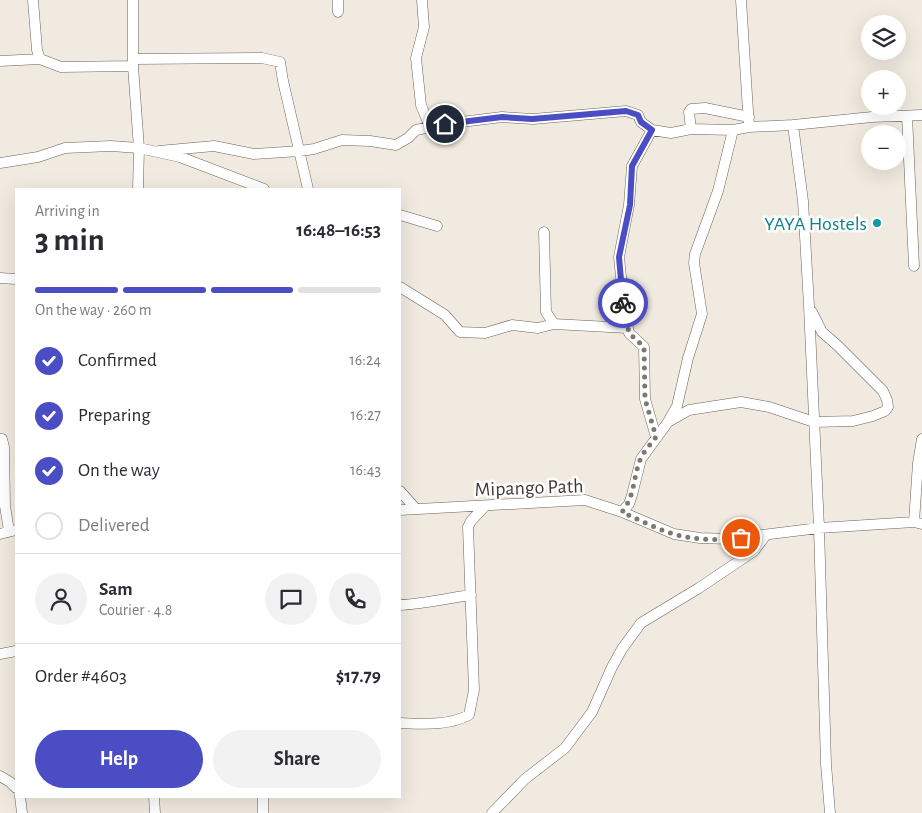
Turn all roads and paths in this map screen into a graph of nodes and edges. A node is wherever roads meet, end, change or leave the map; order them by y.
1 (33, 0) edge
2 (133, 0) edge
3 (338, 0) edge
4 (422, 0) edge
5 (741, 0) edge
6 (338, 12) dead end
7 (40, 59) junction
8 (0, 60) edge
9 (133, 62) junction
10 (922, 115) edge
11 (907, 116) junction
12 (749, 122) junction
13 (793, 125) junction
14 (430, 127) junction
15 (691, 129) junction
16 (652, 130) junction
17 (733, 130) junction
18 (139, 148) junction
19 (159, 151) junction
20 (300, 151) junction
21 (0, 163) edge
22 (138, 188) edge
23 (261, 188) edge
24 (308, 188) edge
25 (401, 215) edge
26 (437, 226) dead end
27 (544, 232) dead end
28 (914, 266) dead end
29 (0, 278) edge
30 (15, 279) edge
31 (401, 289) edge
32 (810, 306) junction
33 (554, 324) junction
34 (628, 328) junction
35 (668, 422) junction
36 (814, 422) junction
37 (656, 437) junction
38 (922, 438) edge
39 (0, 439) edge
40 (401, 492) edge
41 (3, 506) edge
42 (485, 506) junction
43 (416, 509) junction
44 (401, 510) edge
45 (622, 512) junction
46 (919, 523) edge
47 (819, 528) junction
48 (8, 532) edge
49 (765, 536) junction
50 (471, 595) junction
51 (401, 605) edge
52 (15, 651) edge
53 (0, 654) edge
54 (401, 723) edge
55 (0, 776) edge
56 (15, 787) edge
57 (20, 798) edge
58 (154, 798) edge
59 (263, 798) edge
60 (22, 813) edge
61 (155, 813) edge
62 (263, 813) edge
63 (492, 813) edge
64 (830, 813) edge

1 - 7 street
2 - 9 street
3 - 6 street
4 - 14 street
5 - 12 street
7 - 8 street
7 - 9 street
9 - 18 street
9 - 20 street
10 - 11 street
11 - 13 street
11 - 28 street
12 - 13 street
12 - 15 street
12 - 17 street
13 - 32 street
14 - 16 street
14 - 20 street
15 - 16 street
15 - 17 street
16 - 34 street
17 - 35 street
18 - 19 street
18 - 21 street
18 - 22 street
19 - 20 street
19 - 23 street
20 - 24 street
25 - 26 street
27 - 33 street
29 - 30 street
31 - 33 street
32 - 36 street
32 - 36 street
33 - 34 street
34 - 37 street
35 - 36 street
35 - 37 street
36 - 47 street
37 - 45 street
38 - 46 street
39 - 41 street
40 - 43 street
41 - 48 street
42 - 43 street, Mipango Path
42 - 45 street, Mipango Path
42 - 50 street
43 - 44 street, Mipango Path
45 - 49 street, Mipango Path
46 - 47 street, Mipango Path
47 - 49 street, Mipango Path
47 - 64 street
49 - 63 street
50 - 51 street
50 - 54 street
52 - 53 street
55 - 56 street
57 - 60 street
58 - 61 street
59 - 62 street

